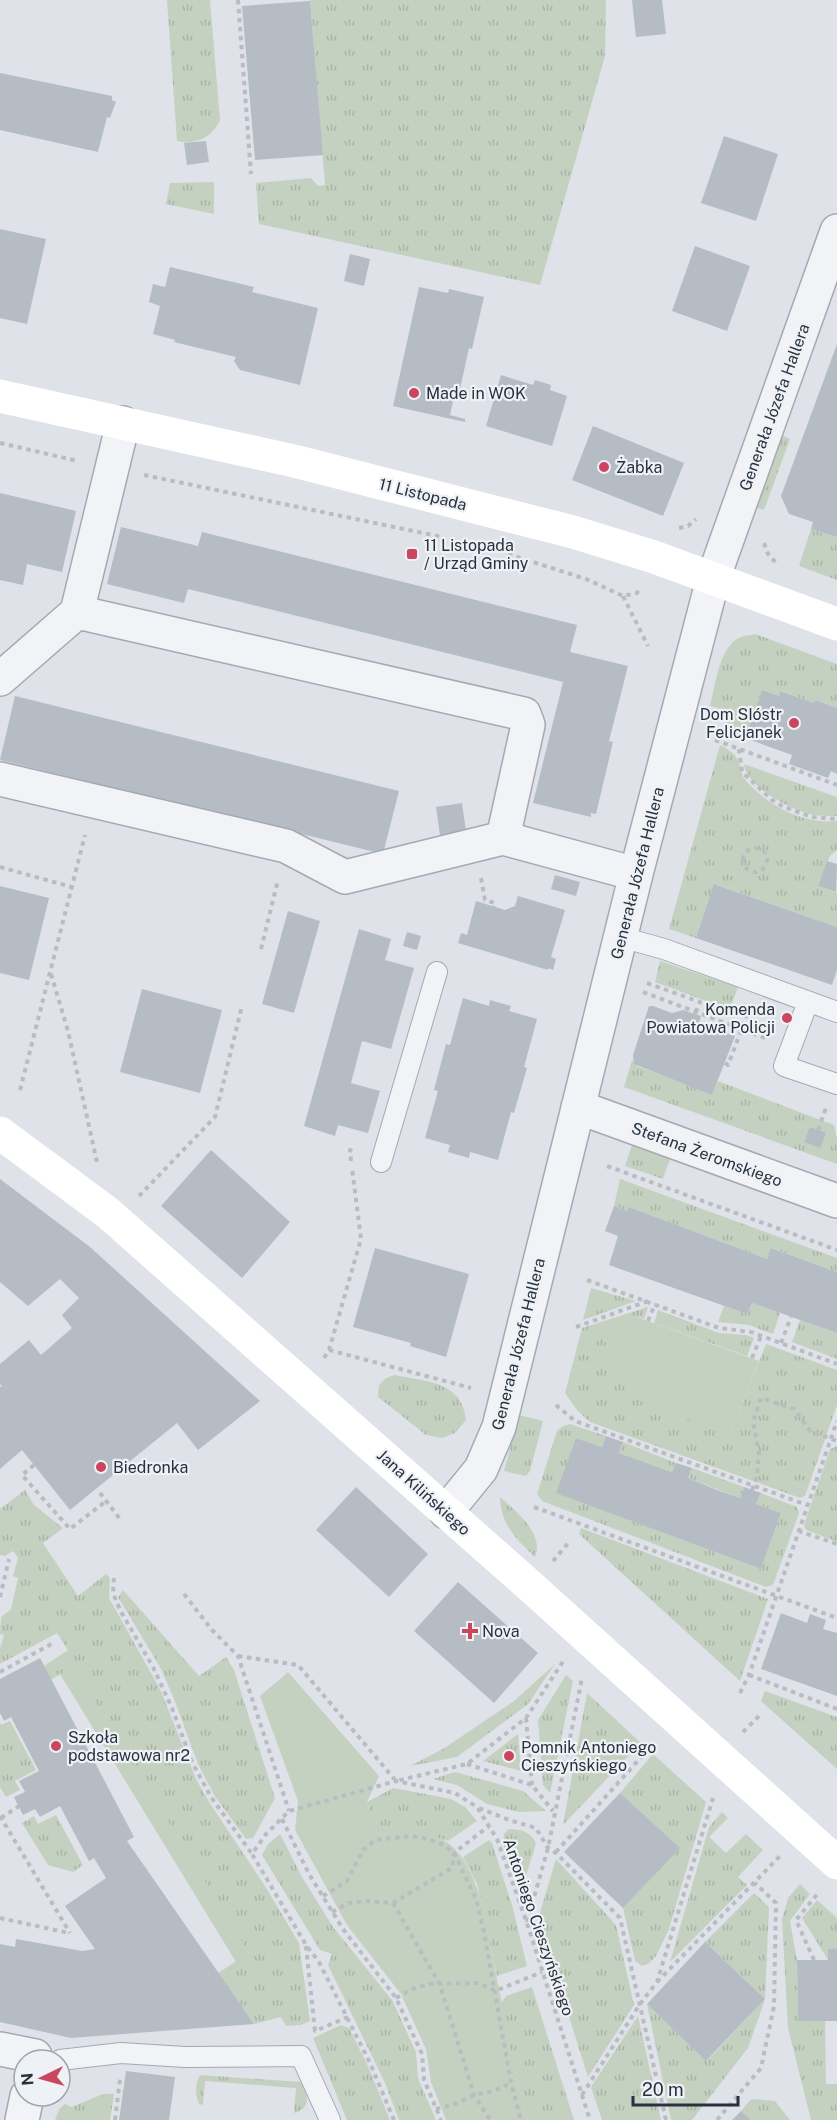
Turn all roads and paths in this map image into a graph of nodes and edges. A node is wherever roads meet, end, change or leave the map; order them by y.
1 (238, 0) edge
2 (251, 174) dead end
3 (837, 231) edge
4 (0, 396) edge
5 (123, 423) junction
6 (0, 443) edge
7 (112, 469) junction
8 (699, 516) dead end
9 (675, 529) dead end
10 (451, 539) dead end
11 (763, 540) dead end
12 (507, 553) dead end
13 (654, 557) junction
14 (778, 564) dead end
15 (713, 579) junction
16 (622, 596) junction
17 (76, 612) junction
18 (837, 624) edge
19 (648, 646) dead end
20 (0, 679) edge
21 (715, 740) dead end
22 (739, 749) junction
23 (0, 779) edge
24 (837, 785) edge
25 (94, 801) junction
26 (837, 819) edge
27 (503, 838) junction
28 (286, 846) junction
29 (0, 867) edge
30 (746, 868) joint
31 (636, 874) junction
32 (480, 877) dead end
33 (72, 887) junction
34 (495, 906) dead end
35 (621, 936) junction
36 (261, 949) dead end
37 (437, 972) dead end
38 (51, 973) junction
39 (646, 983) dead end
40 (759, 983) junction
41 (643, 992) dead end
42 (808, 1002) junction
43 (242, 1006) dead end
44 (837, 1012) edge
45 (696, 1013) junction
46 (742, 1029) junction
47 (791, 1048) junction
48 (725, 1064) dead end
49 (837, 1084) edge
50 (20, 1090) dead end
51 (578, 1107) junction
52 (0, 1133) edge
53 (350, 1150) dead end
54 (381, 1162) dead end
55 (98, 1166) dead end
56 (607, 1166) dead end
57 (136, 1200) dead end
58 (837, 1201) edge
59 (837, 1250) edge
60 (587, 1280) dead end
61 (648, 1302) junction
62 (655, 1304) junction
63 (791, 1317) dead end
64 (648, 1321) dead end
65 (576, 1326) dead end
66 (761, 1336) junction
67 (781, 1343) junction
68 (329, 1350) junction
69 (752, 1358) dead end
70 (322, 1360) dead end
71 (837, 1364) edge
72 (471, 1388) dead end
73 (556, 1405) dead end
74 (837, 1421) edge
75 (831, 1439) junction
76 (837, 1441) edge
77 (34, 1465) dead end
78 (753, 1488) junction
79 (100, 1493) dead end
80 (106, 1501) junction
81 (807, 1505) junction
82 (534, 1507) dead end
83 (446, 1512) junction
84 (120, 1518) dead end
85 (798, 1531) junction
86 (570, 1542) dead end
87 (837, 1544) edge
88 (9, 1559) dead end
89 (547, 1568) dead end
90 (114, 1578) dead end
91 (184, 1594) dead end
92 (776, 1595) junction
93 (0, 1597) edge
94 (837, 1618) edge
95 (55, 1642) dead end
96 (238, 1656) junction
97 (564, 1660) dead end
98 (0, 1672) edge
99 (749, 1675) junction
100 (582, 1676) dead end
101 (740, 1693) dead end
102 (837, 1709) edge
103 (762, 1713) dead end
104 (526, 1718) junction
105 (741, 1735) dead end
106 (656, 1742) dead end
107 (467, 1764) junction
108 (396, 1781) junction
109 (532, 1785) junction
110 (714, 1795) dead end
111 (19, 1806) dead end
112 (477, 1807) junction
113 (289, 1811) junction
114 (554, 1812) junction
115 (1, 1817) edge
116 (282, 1819) junction
117 (489, 1826) junction
118 (548, 1848) junction
119 (556, 1852) junction
120 (454, 1853) junction
121 (252, 1854) junction
122 (780, 1855) dead end
123 (837, 1863) edge
124 (755, 1883) junction
125 (820, 1891) dead end
126 (322, 1896) junction
127 (393, 1904) junction
128 (332, 1912) junction
129 (0, 1918) edge
130 (527, 1923) junction
131 (306, 1945) junction
132 (814, 1960) dead end
133 (542, 1972) junction
134 (657, 1982) junction
135 (440, 1985) junction
136 (495, 1991) junction
137 (396, 1998) junction
138 (640, 2004) junction
139 (348, 2017) junction
140 (72, 2057) edge
141 (511, 2083) junction
142 (474, 2095) junction
143 (582, 2096) junction
144 (436, 2109) junction
145 (330, 2120) edge
146 (394, 2120) edge
147 (441, 2120) edge
148 (490, 2120) edge
149 (521, 2120) edge
150 (590, 2120) edge
151 (666, 2120) edge
152 (717, 2120) edge

1 - 2 path
3 - 15 street, Generała Józefa Hallera
4 - 5 street, 11 Listopada
5 - 7 street
5 - 13 street, 11 Listopada
6 - 7 path
7 - 10 path
7 - 17 street
8 - 9 path
11 - 14 path
12 - 16 path
13 - 15 street, 11 Listopada
13 - 16 path
15 - 18 street, 11 Listopada
15 - 31 street, Generała Józefa Hallera
16 - 19 path
17 - 20 street
17 - 27 street
21 - 22 path
22 - 24 path
22 - 26 path
23 - 25 street
25 - 28 street
25 - 33 path
27 - 28 street
27 - 31 street
28 - 36 path
29 - 33 path
30 - 30 path
31 - 35 street, Generała Józefa Hallera
32 - 34 path
33 - 38 path
35 - 40 lane
35 - 51 street, Generała Józefa Hallera
37 - 54 lane
38 - 50 path
38 - 55 path
39 - 45 path
40 - 42 lane
40 - 46 path
41 - 45 path
42 - 44 lane
42 - 47 lane
43 - 57 path
45 - 46 path
46 - 47 path
46 - 48 path
47 - 49 lane
51 - 58 street, Stefana Żeromskiego
51 - 83 street, Generała Józefa Hallera
52 - 83 street, Jana Kilińskiego
53 - 68 path
56 - 59 path
60 - 61 path
61 - 62 path
61 - 65 path
62 - 64 path
62 - 66 path
63 - 67 path
66 - 67 path
66 - 69 path
67 - 71 path
68 - 70 path
68 - 72 path
73 - 78 path
74 - 75 path
75 - 76 path
75 - 78 path
75 - 81 path
77 - 80 path
78 - 81 path
79 - 80 path
80 - 84 path
81 - 85 path
82 - 92 path
83 - 123 street, Jana Kilińskiego
85 - 87 path
85 - 92 path
86 - 89 path
88 - 93 path
90 - 121 path
91 - 96 path
92 - 94 path
92 - 99 path
95 - 98 path
96 - 108 path
96 - 113 path
97 - 104 path
99 - 101 path
99 - 102 path
100 - 114 path
103 - 105 path
104 - 107 path
104 - 109 path
106 - 119 path
107 - 108 path
107 - 109 path
108 - 112 path, Antoniego Cieszyńskiego
108 - 113 path, Antoniego Cieszyńskiego
109 - 114 path
110 - 134 path
111 - 115 path
112 - 117 path, Antoniego Cieszyńskiego
112 - 118 path
113 - 116 path
114 - 118 path
115 - 129 path
116 - 121 path
116 - 126 path
117 - 120 path
117 - 130 path, Antoniego Cieszyńskiego
118 - 119 path
118 - 130 path
119 - 138 path
120 - 126 path
120 - 127 path
120 - 136 path
121 - 131 path
122 - 124 path
124 - 134 path
124 - 152 path
125 - 132 path
126 - 128 path
127 - 128 path
127 - 135 path
128 - 137 path
130 - 133 path, Antoniego Cieszyńskiego
131 - 139 path
131 - 139 path
133 - 136 path
133 - 143 path, Antoniego Cieszyńskiego
134 - 138 path
135 - 136 path
135 - 137 path
135 - 142 path
136 - 141 path
137 - 144 path
138 - 143 path
138 - 151 path
139 - 146 path
140 - 145 lane
141 - 142 path
141 - 149 path
142 - 144 path
142 - 148 path
143 - 150 path, Antoniego Cieszyńskiego
144 - 147 path

